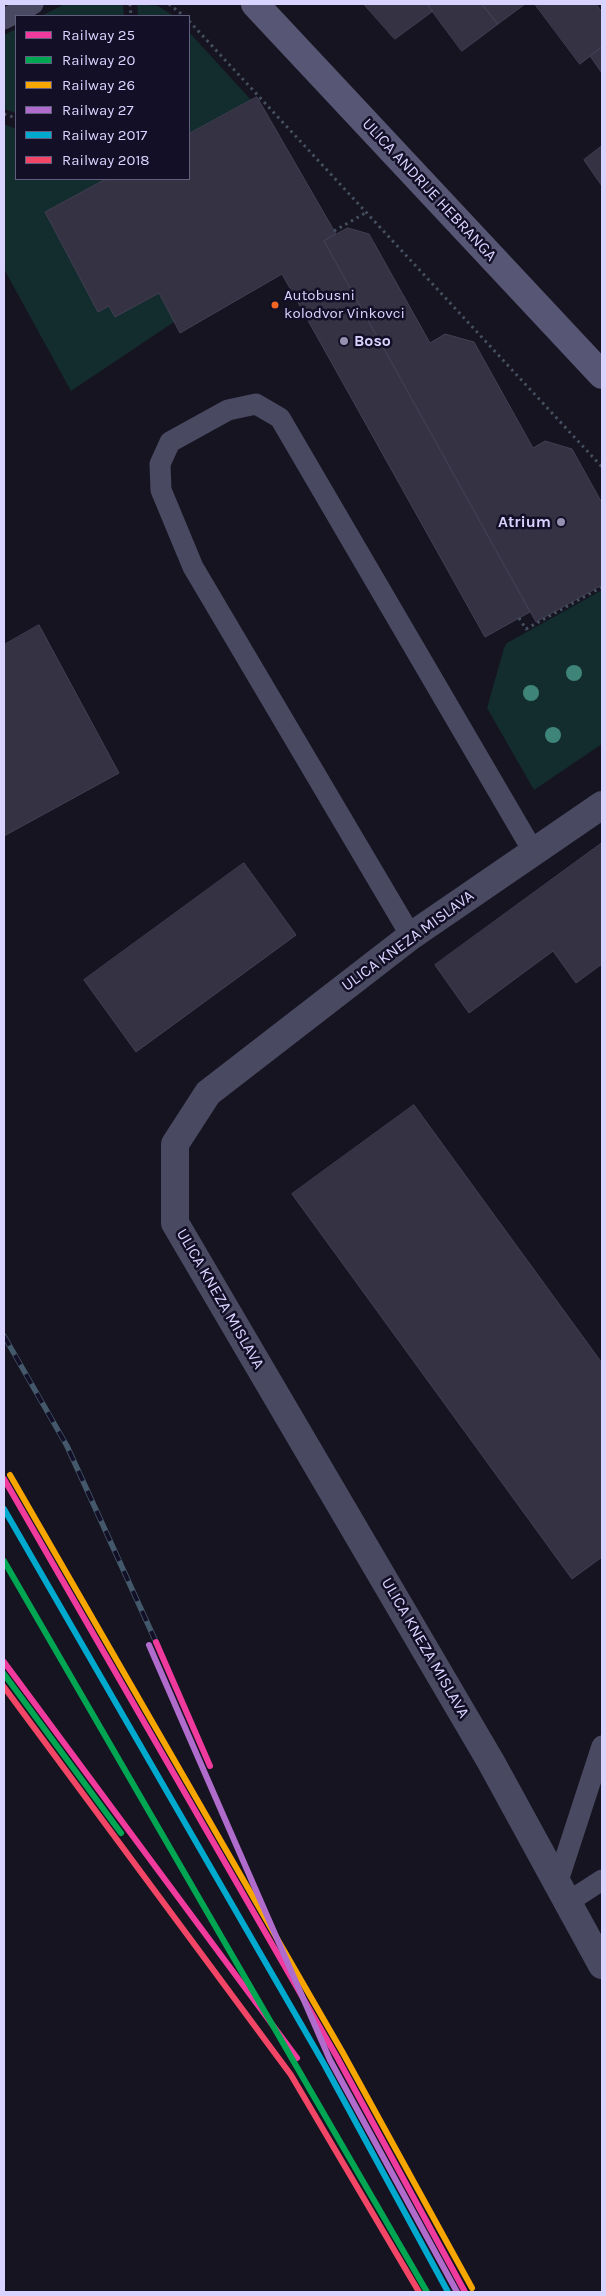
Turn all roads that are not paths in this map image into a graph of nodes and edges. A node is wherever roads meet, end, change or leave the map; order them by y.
1 (33, 4) edge
2 (255, 4) edge
3 (4, 19) edge
4 (602, 375) edge
5 (602, 805) edge
6 (533, 851) junction
7 (411, 936) junction
8 (602, 1746) edge
9 (602, 1880) edge
10 (562, 1893) junction
11 (602, 1965) edge

1 - 3 lane
2 - 4 main road, ULICA ANDRIJE HEBRANGA
5 - 6 street, ULICA KNEZA MISLAVA
6 - 7 street, ULICA KNEZA MISLAVA
6 - 7 lane
7 - 10 street, ULICA KNEZA MISLAVA
8 - 10 lane
9 - 10 lane
10 - 11 street, ULICA KNEZA MISLAVA

